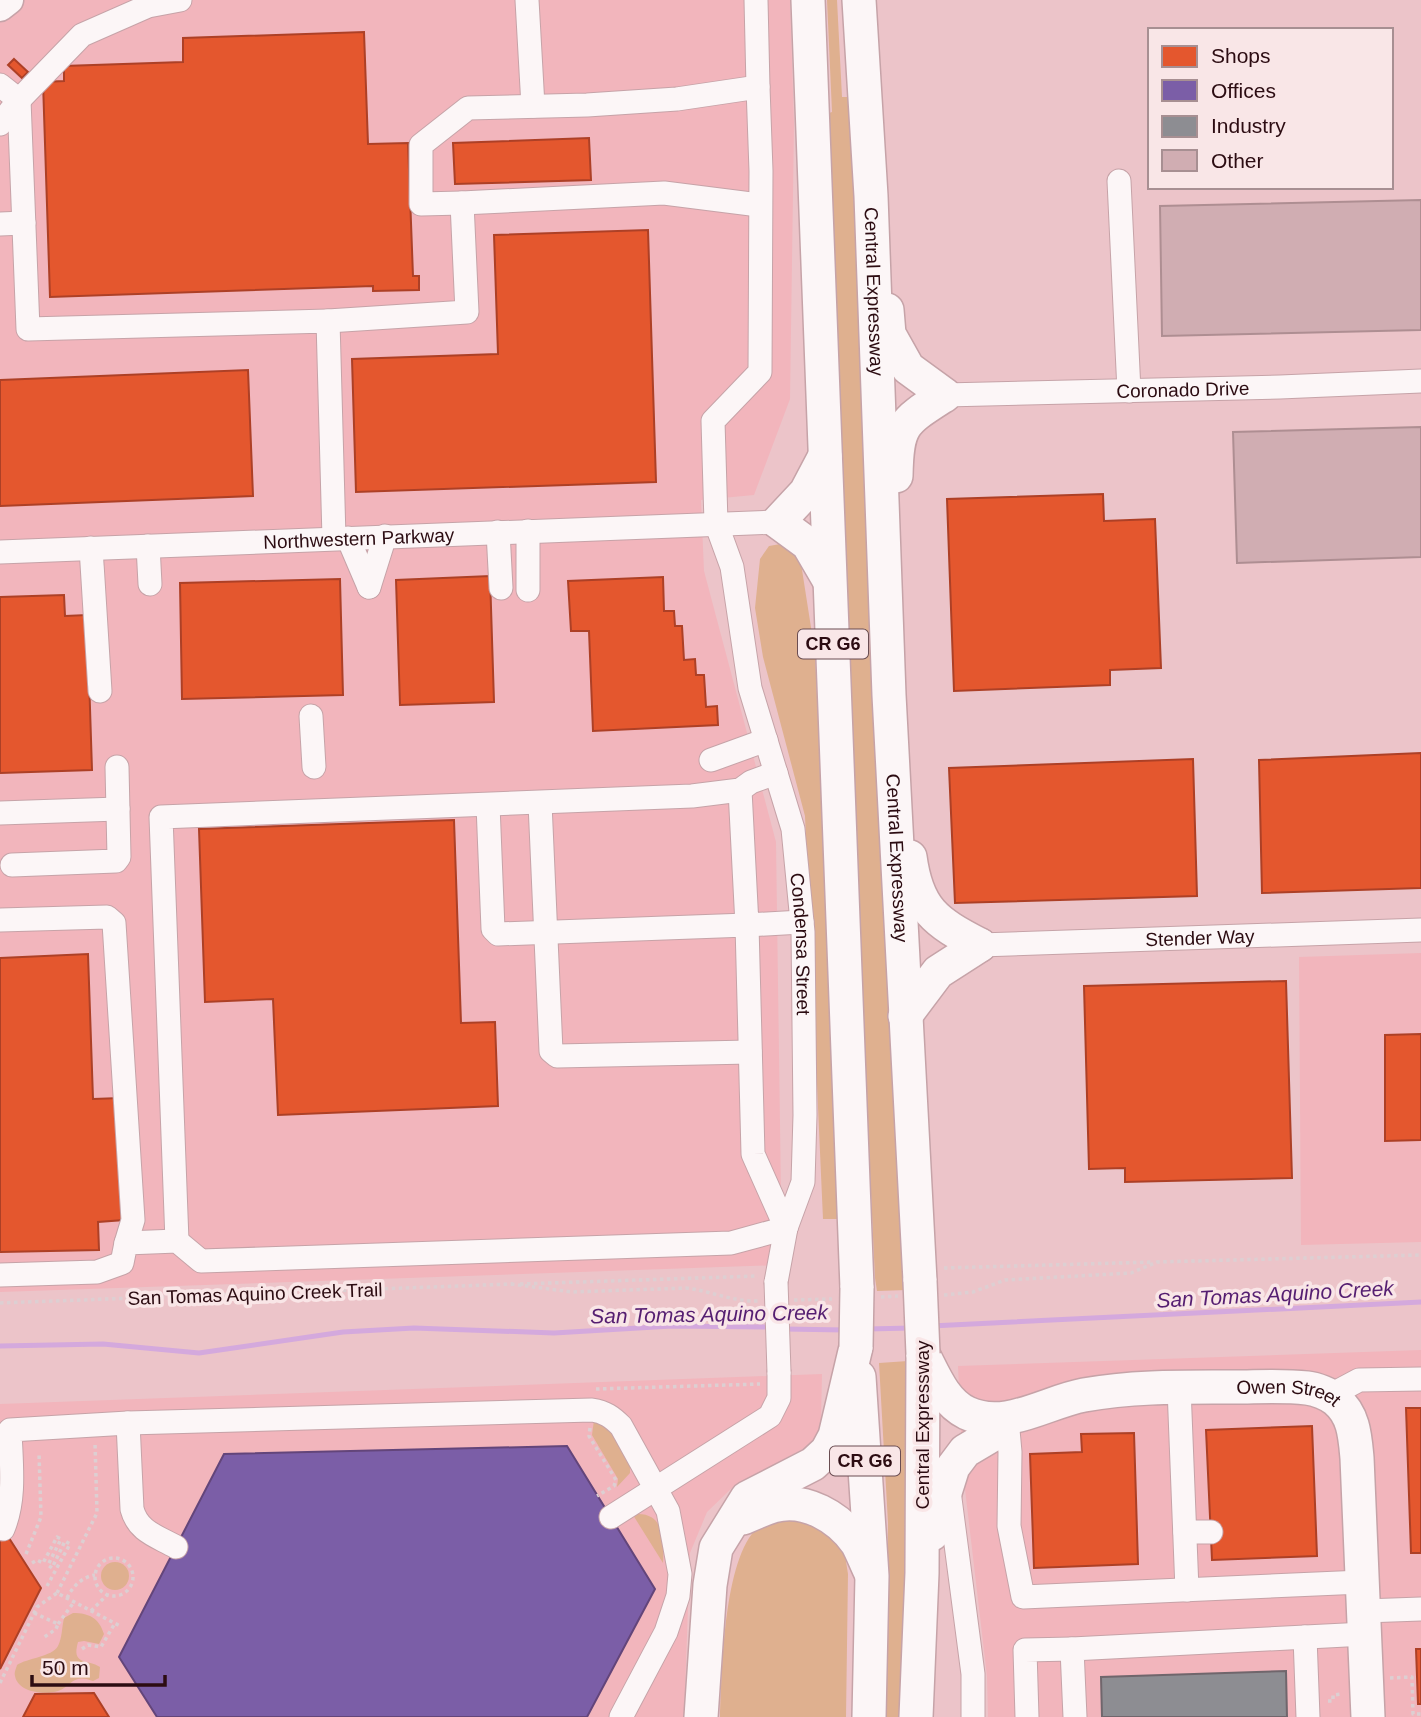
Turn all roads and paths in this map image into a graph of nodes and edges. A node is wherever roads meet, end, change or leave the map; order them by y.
1 (9, 0) edge
2 (180, 0) edge
3 (527, 0) edge
4 (757, 0) edge
5 (808, 0) edge
6 (859, 0) edge
7 (0, 7) edge
8 (0, 85) edge
9 (758, 87) junction
10 (19, 100) junction
11 (533, 106) junction
12 (0, 124) edge
13 (1119, 181) dead end
14 (871, 196) junction
15 (462, 203) junction
16 (759, 205) junction
17 (24, 223) junction
18 (0, 224) edge
19 (328, 321) junction
20 (1421, 381) edge
21 (1129, 391) junction
22 (945, 395) junction
23 (826, 454) junction
24 (779, 522) junction
25 (716, 523) junction
26 (528, 531) junction
27 (498, 532) junction
28 (385, 536) junction
29 (341, 538) junction
30 (148, 546) junction
31 (91, 548) junction
32 (0, 552) edge
33 (831, 583) junction
34 (150, 584) dead end
35 (501, 588) dead end
36 (528, 590) dead end
37 (100, 691) dead end
38 (889, 695) junction
39 (311, 716) dead end
40 (766, 740) junction
41 (711, 760) dead end
42 (117, 767) dead end
43 (314, 767) dead end
44 (776, 773) junction
45 (740, 790) junction
46 (540, 803) junction
47 (488, 805) junction
48 (118, 809) junction
49 (0, 813) edge
50 (12, 865) dead end
51 (0, 920) edge
52 (802, 922) junction
53 (747, 925) junction
54 (1421, 930) edge
55 (546, 932) junction
56 (980, 945) junction
57 (905, 1016) junction
58 (750, 1052) junction
59 (786, 1228) junction
60 (177, 1241) junction
61 (126, 1243) junction
62 (1421, 1255) edge
63 (1157, 1262) junction
64 (0, 1275) edge
65 (511, 1284) junction
66 (776, 1290) junction
67 (922, 1291) junction
68 (856, 1294) junction
69 (0, 1303) edge
70 (856, 1347) junction
71 (923, 1354) junction
72 (1421, 1379) edge
73 (781, 1387) junction
74 (1179, 1388) junction
75 (1329, 1396) junction
76 (592, 1410) junction
77 (1007, 1419) junction
78 (128, 1423) junction
79 (94, 1425) junction
80 (39, 1453) dead end
81 (948, 1482) junction
82 (657, 1488) junction
83 (597, 1496) dead end
84 (611, 1517) dead end
85 (730, 1523) junction
86 (3, 1529) dead end
87 (1185, 1532) junction
88 (1211, 1532) dead end
89 (176, 1547) dead end
90 (26, 1554) dead end
91 (32, 1563) dead end
92 (922, 1573) junction
93 (95, 1575) junction
94 (872, 1576) junction
95 (47, 1587) dead end
96 (1187, 1590) junction
97 (57, 1593) junction
98 (107, 1594) junction
99 (67, 1598) junction
100 (74, 1602) junction
101 (1364, 1609) junction
102 (1421, 1609) edge
103 (91, 1611) junction
104 (34, 1613) junction
105 (115, 1623) junction
106 (58, 1624) junction
107 (120, 1626) dead end
108 (1305, 1637) junction
109 (43, 1638) dead end
110 (82, 1649) dead end
111 (1072, 1649) junction
112 (1390, 1678) dead end
113 (0, 1684) edge
114 (1421, 1714) edge
115 (621, 1717) edge
116 (701, 1717) edge
117 (869, 1717) edge
118 (916, 1717) edge
119 (973, 1717) edge
120 (1027, 1717) edge
121 (1075, 1717) edge
122 (1308, 1717) edge
123 (1368, 1717) edge

1 - 7 main road
2 - 10 street
3 - 11 street
4 - 9 street
5 - 23 highway, CR G6
6 - 14 highway, Central Expressway / CR G6
8 - 10 street
9 - 11 street
9 - 16 street
10 - 12 street
10 - 17 street
11 - 15 street
13 - 21 street
14 - 22 highway
14 - 38 highway, Central Expressway / CR G6
15 - 16 street
15 - 19 street
16 - 25 street
17 - 18 street
17 - 19 street
19 - 29 street
20 - 21 street, Coronado Drive
21 - 22 street, Coronado Drive
22 - 38 highway
23 - 24 highway
23 - 33 highway, CR G6
24 - 25 street, Northwestern Parkway
24 - 33 highway
25 - 26 street, Northwestern Parkway
25 - 40 street, Condensa Street
26 - 27 street, Northwestern Parkway
26 - 36 street
27 - 28 street, Northwestern Parkway
27 - 35 street
28 - 29 street, Northwestern Parkway
28 - 29 street
29 - 30 street, Northwestern Parkway
30 - 31 street, Northwestern Parkway
30 - 34 street
31 - 32 street, Northwestern Parkway
31 - 37 street
33 - 68 highway, CR G6
38 - 56 highway
38 - 57 highway, Central Expressway / CR G6
39 - 43 street
40 - 41 street
40 - 44 street, Condensa Street
42 - 48 street
44 - 45 street
44 - 52 street, Condensa Street
45 - 46 street
45 - 53 street
46 - 47 street
46 - 55 street
47 - 55 street
47 - 60 street
48 - 49 street
48 - 50 street
51 - 61 street
52 - 53 street
52 - 59 street, Condensa Street
53 - 55 street
53 - 58 street
54 - 56 street, Stender Way
55 - 58 street
56 - 57 highway
57 - 67 highway, Central Expressway / CR G6
58 - 59 street
59 - 60 street
59 - 66 street, Condensa Street
60 - 61 street
61 - 64 street
62 - 63 path, San Tomas Aquino Creek Trail
63 - 67 path, San Tomas Aquino Creek Trail
63 - 67 path, San Tomas Aquino Creek Trail
65 - 66 path, San Tomas Aquino Creek Trail
65 - 66 path, San Tomas Aquino Creek Trail
65 - 69 path, San Tomas Aquino Creek Trail
66 - 68 path, San Tomas Aquino Creek Trail
66 - 73 street, Condensa Street, bridge
67 - 68 path, San Tomas Aquino Creek Trail
67 - 71 highway, Central Expressway / CR G6, bridge
68 - 70 highway, CR G6, bridge
70 - 85 highway
70 - 94 highway, CR G6
71 - 77 highway
71 - 92 highway, Central Expressway / CR G6
72 - 75 street
73 - 76 path
73 - 82 street
74 - 75 highway, Owen Street
74 - 77 highway, Owen Street
74 - 87 street
75 - 101 highway, Owen Street
76 - 78 street
76 - 82 street
76 - 83 path
77 - 81 highway
77 - 96 street
78 - 79 street
78 - 89 street
79 - 86 street
79 - 97 path
80 - 90 path
81 - 92 highway
81 - 119 street
82 - 84 street
82 - 115 street
85 - 94 highway
85 - 116 highway
87 - 88 street
87 - 96 street
91 - 95 path
92 - 118 highway, Central Expressway / CR G6
93 - 98 path
93 - 98 path
93 - 99 path
94 - 117 highway, CR G6
96 - 101 street
97 - 99 path
97 - 104 path
98 - 103 path
99 - 100 path
100 - 103 path
100 - 106 path
101 - 102 street
101 - 108 street
101 - 123 highway, Owen Street
103 - 105 path
104 - 106 path
104 - 113 path
105 - 107 path
105 - 110 path
106 - 109 path
108 - 111 street
108 - 122 street
111 - 120 street
111 - 121 street
112 - 114 path

